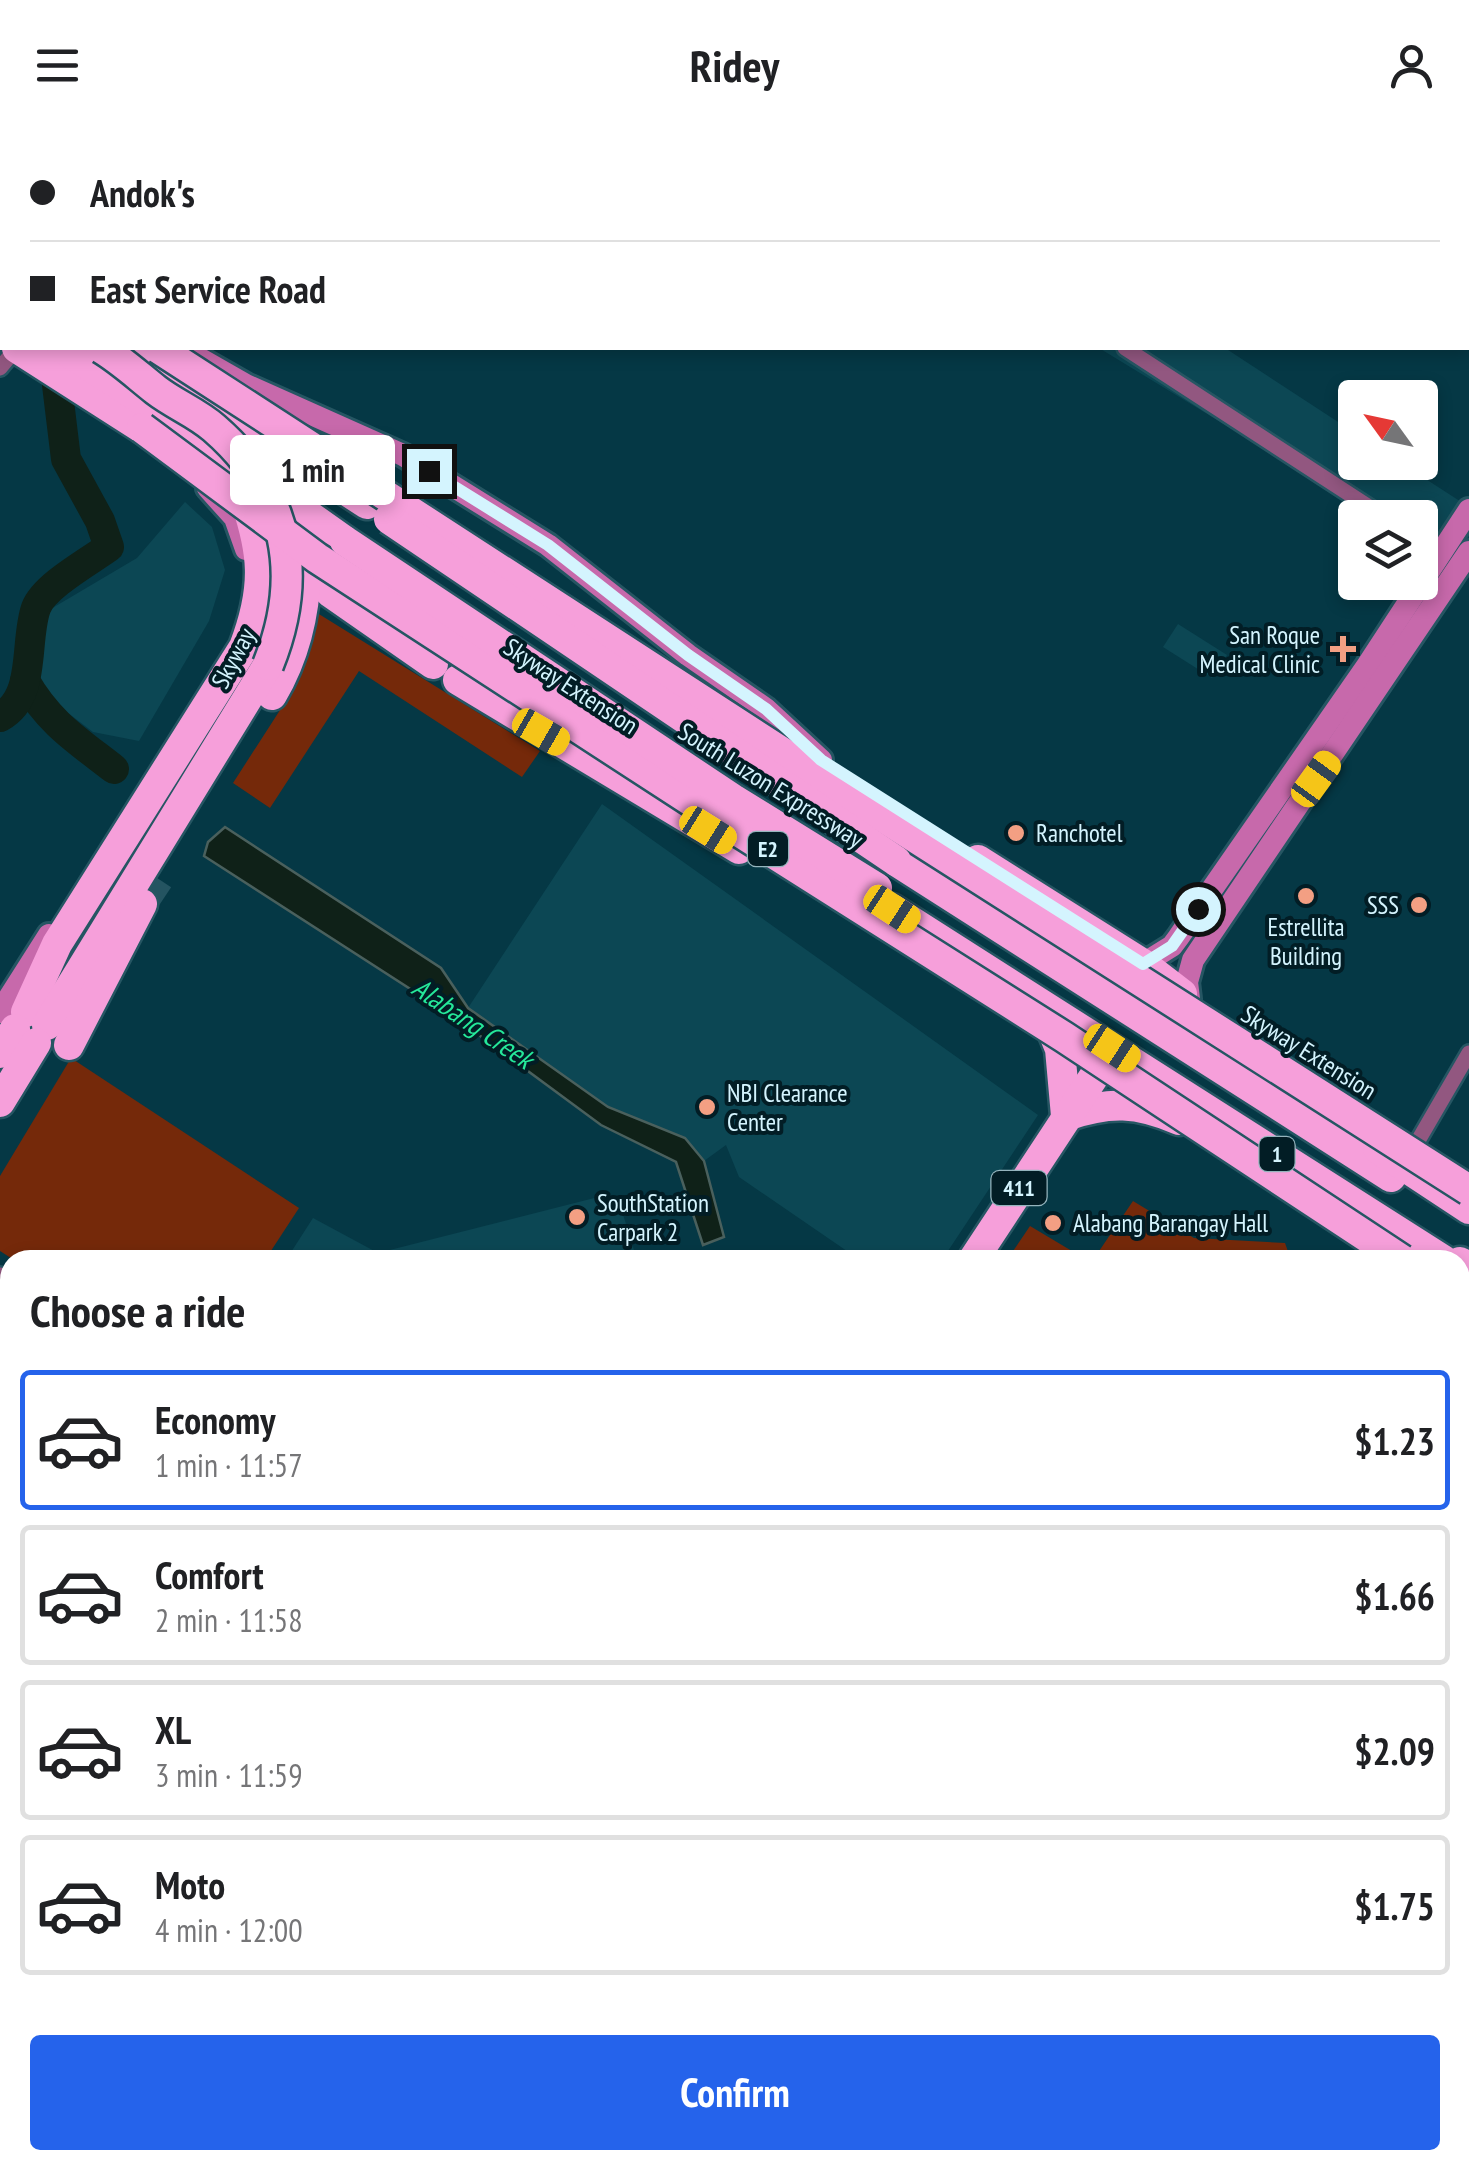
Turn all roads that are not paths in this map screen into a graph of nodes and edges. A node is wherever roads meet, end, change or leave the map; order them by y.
1 (11, 350) edge
2 (34, 350) edge
3 (131, 350) edge
4 (161, 350) edge
5 (184, 350) edge
6 (1128, 350) edge
7 (72, 354) edge
8 (222, 408) junction
9 (194, 434) junction
10 (242, 491) junction
11 (1359, 500) edge
12 (1467, 518) edge
13 (1449, 548) edge
14 (306, 569) junction
15 (432, 664) dead end
16 (458, 680) dead end
17 (821, 760) junction
18 (160, 877) tunnel mouth
19 (811, 894) junction
20 (142, 904) tunnel mouth
21 (892, 909) junction
22 (1172, 946) junction
23 (1193, 960) junction
24 (1143, 964) junction
25 (1025, 994) junction
26 (1190, 999) junction
27 (28, 1031) edge
28 (1207, 1038) junction
29 (1112, 1048) junction
30 (1469, 1053) edge
31 (0, 1102) edge
32 (1066, 1116) junction
33 (1404, 1166) junction
34 (1469, 1190) edge
35 (1469, 1209) edge
36 (1469, 1228) edge
37 (979, 1250) edge
38 (1385, 1250) edge
39 (1385, 1250) edge
40 (1426, 1250) edge
41 (1442, 1250) edge

1 - 38 highway, Skyway Extension / E2, bridge
2 - 7 main road
3 - 8 highway, South Luzon Expressway / E2
4 - 34 highway, Skyway Extension, bridge
5 - 17 main road
6 - 11 street
7 - 9 highway, South Luzon Expressway / E2
7 - 27 main road
7 - 27 highway, Skyway, bridge
8 - 17 highway
8 - 36 highway, South Luzon Expressway / E2, bridge
9 - 10 highway
9 - 41 highway, South Luzon Expressway / E2, bridge
10 - 14 highway
10 - 27 highway
12 - 13 main road
13 - 22 main road
13 - 23 main road
14 - 15 highway
14 - 18 highway
16 - 19 highway
17 - 19 highway
17 - 24 highway
19 - 21 highway, 1
20 - 27 highway
21 - 25 highway, 1
21 - 28 highway
22 - 23 main road
22 - 24 main road
23 - 26 main road
24 - 26 highway
25 - 29 highway, 1
25 - 32 highway
26 - 28 highway
27 - 31 highway, Skyway
28 - 33 highway, 1
29 - 32 highway, 411
29 - 40 highway, 1
30 - 33 street
32 - 37 highway, 411
32 - 39 highway
33 - 35 highway, 1

